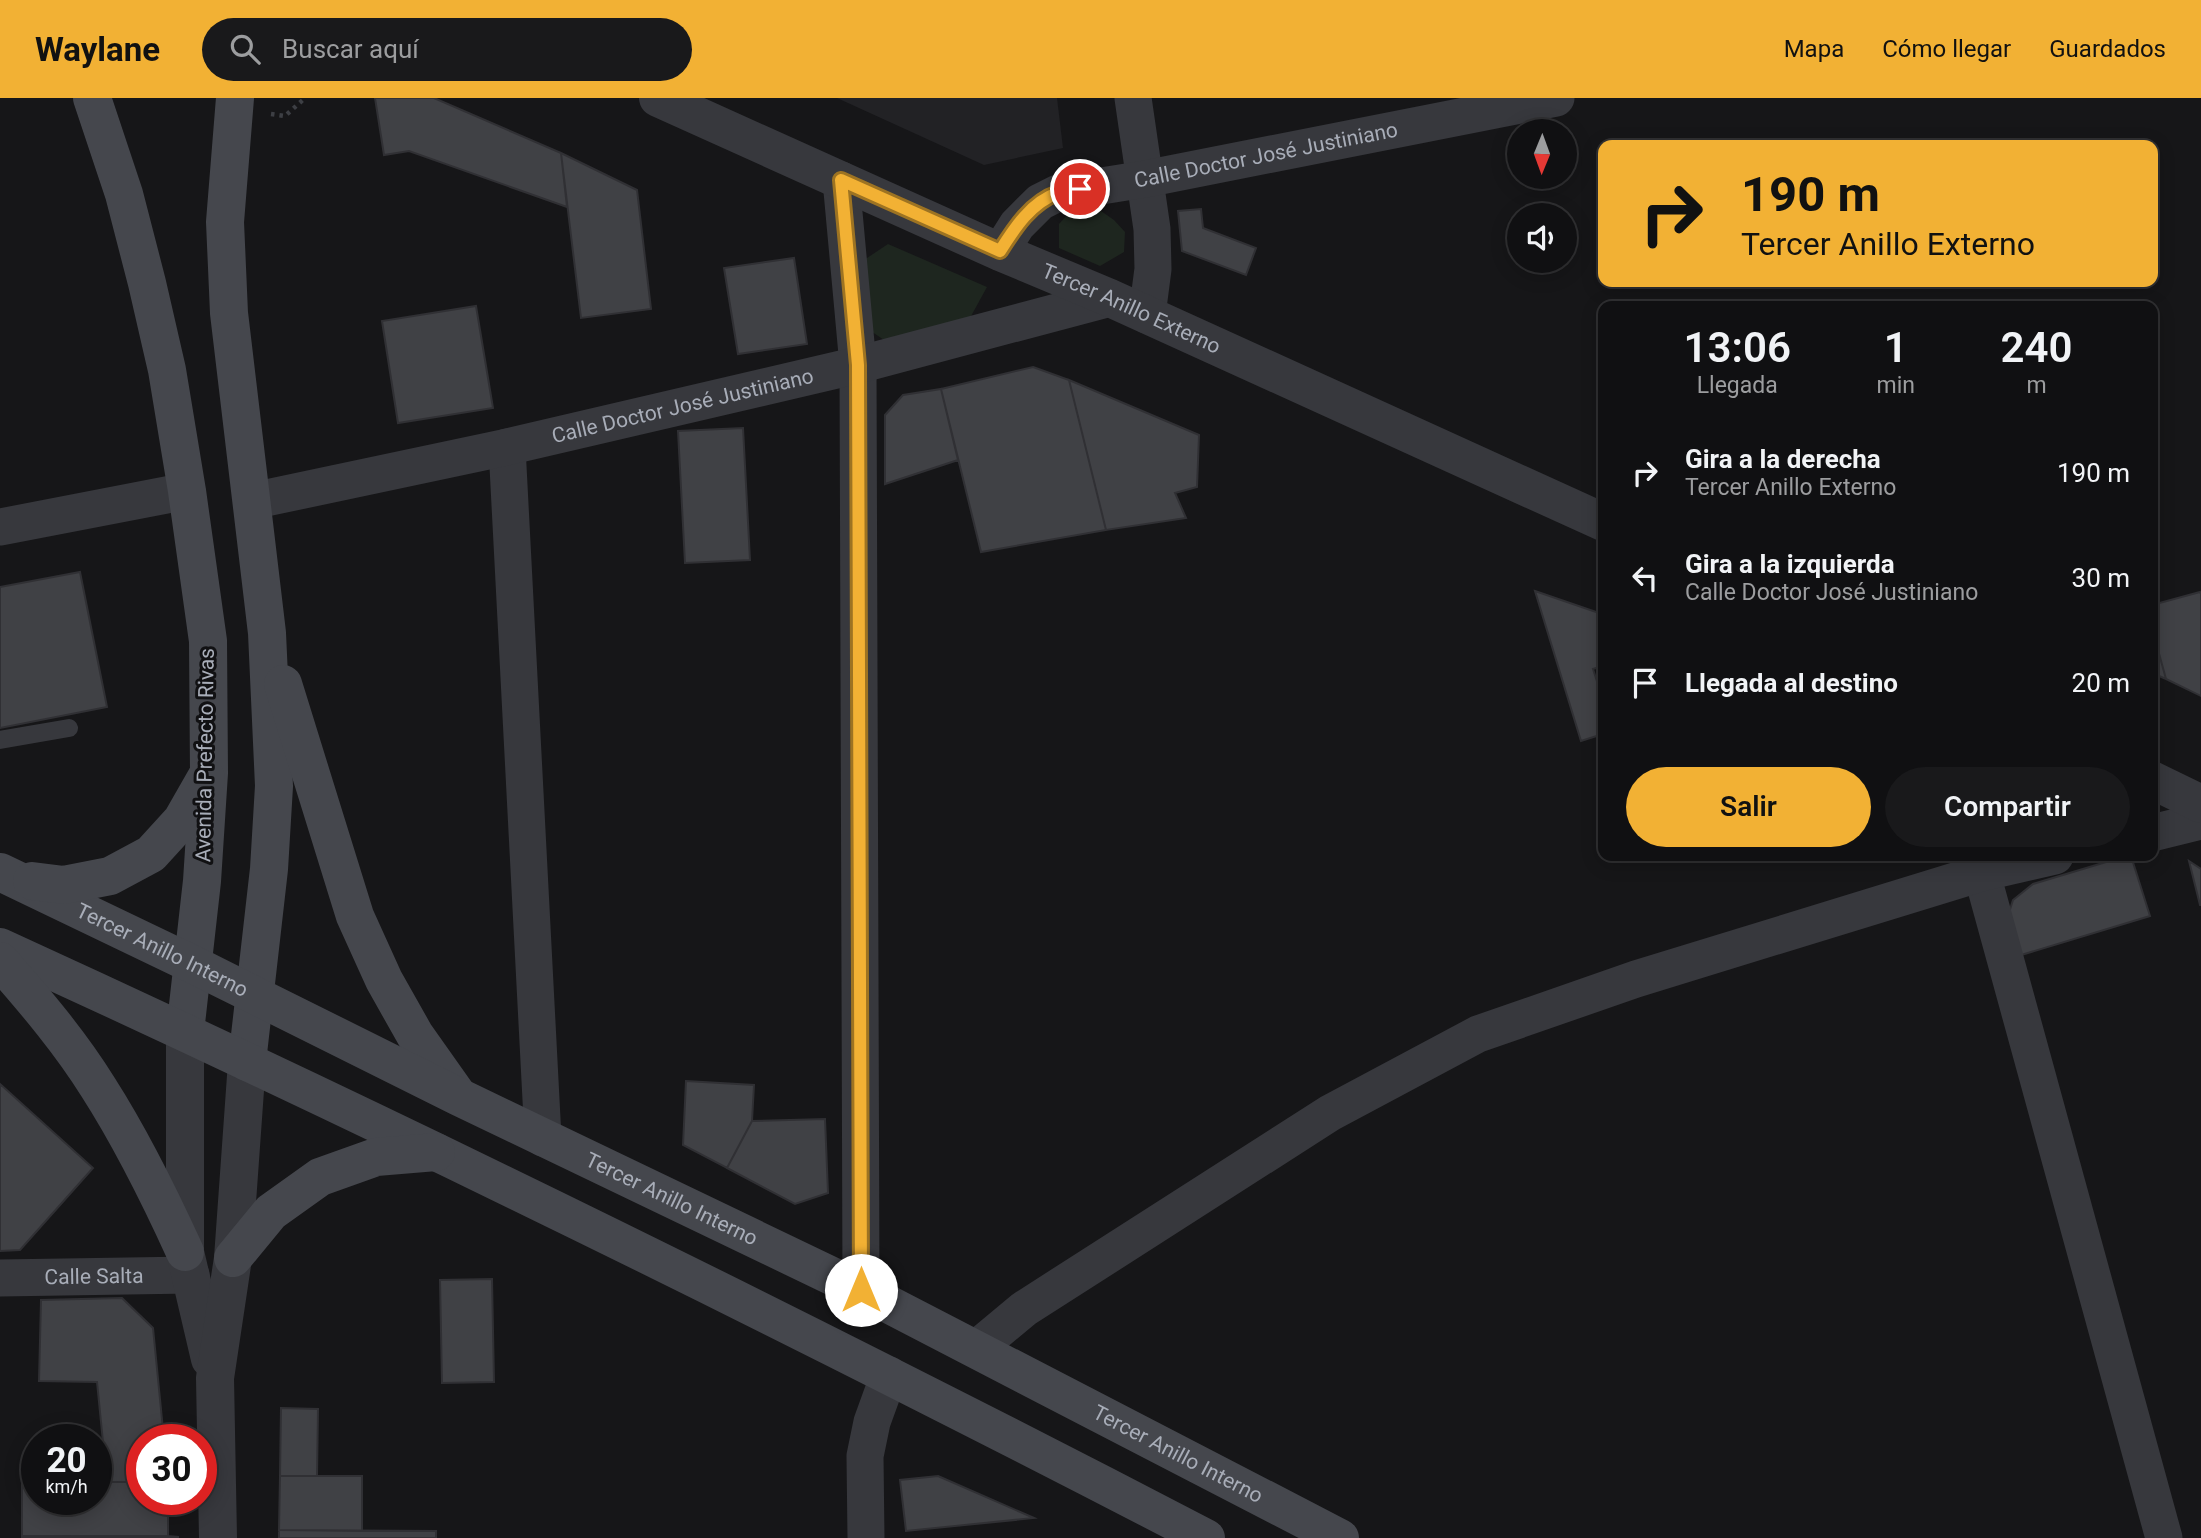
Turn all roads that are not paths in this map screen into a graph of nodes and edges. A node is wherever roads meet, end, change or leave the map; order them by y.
1 (92, 98) edge
2 (235, 98) edge
3 (658, 98) edge
4 (1133, 98) edge
5 (1556, 98) edge
6 (1145, 179) junction
7 (841, 180) junction
8 (1000, 251) junction
9 (1110, 298) junction
10 (1147, 315) junction
11 (858, 365) junction
12 (507, 447) junction
13 (187, 491) junction
14 (252, 501) junction
15 (1598, 520) edge
16 (0, 527) edge
17 (267, 633) junction
18 (69, 728) dead end
19 (0, 740) edge
20 (209, 773) junction
21 (2158, 783) edge
22 (2201, 804) edge
23 (2201, 821) edge
24 (2158, 832) edge
25 (2008, 861) edge
26 (1979, 864) edge
27 (8, 876) edge
28 (0, 947) edge
29 (0, 961) edge
30 (194, 965) junction
31 (254, 996) junction
32 (186, 1032) junction
33 (247, 1062) junction
34 (459, 1097) junction
35 (543, 1138) junction
36 (436, 1152) junction
37 (233, 1258) junction
38 (188, 1263) junction
39 (0, 1278) edge
40 (861, 1290) junction
41 (976, 1349) junction
42 (889, 1375) junction
43 (215, 1378) junction
44 (1322, 1534) edge
45 (1206, 1536) edge
46 (218, 1538) edge
47 (866, 1538) edge
48 (2164, 1538) edge

1 - 13 main road, Avenida Prefecto Rivas
2 - 14 main road, Avenida Prefecto Rivas
3 - 7 street, Tercer Anillo Externo
4 - 6 street
5 - 6 street, Calle Doctor José Justiniano
6 - 8 street, Calle Doctor José Justiniano
6 - 10 street
7 - 8 street, Tercer Anillo Externo
7 - 11 street
8 - 9 street, Tercer Anillo Externo
9 - 10 street, Tercer Anillo Externo
9 - 11 street, Calle Doctor José Justiniano
10 - 15 street, Tercer Anillo Externo
11 - 12 street, Calle Doctor José Justiniano
11 - 40 street
12 - 14 street, Calle Doctor José Justiniano
12 - 35 street
13 - 16 street
13 - 20 main road, Avenida Prefecto Rivas
14 - 17 main road, Avenida Prefecto Rivas
17 - 31 main road, Avenida Prefecto Rivas
17 - 34 main road
18 - 19 lane
20 - 27 main road
20 - 30 main road, Avenida Prefecto Rivas
21 - 22 street
23 - 24 street
25 - 26 street
26 - 41 street
26 - 48 street
27 - 30 main road, Tercer Anillo Interno
28 - 32 main road
29 - 38 main road
30 - 31 main road, Tercer Anillo Interno
30 - 32 main road, Avenida Prefecto Rivas
31 - 33 main road, Avenida Prefecto Rivas
31 - 34 main road, Tercer Anillo Interno
32 - 33 main road
32 - 38 street, Avenida Prefecto Rivas
33 - 36 main road
33 - 37 street, Avenida Prefecto Rivas
34 - 35 main road, Tercer Anillo Interno
35 - 40 main road, Tercer Anillo Interno
36 - 37 main road
36 - 42 main road
37 - 43 street, Avenida Prefecto Rivas
38 - 39 street, Calle Salta
38 - 43 street, Avenida Prefecto Rivas
40 - 41 main road, Tercer Anillo Interno
41 - 44 main road, Tercer Anillo Interno
42 - 45 main road
42 - 47 street
43 - 46 street, Avenida Prefecto Rivas

